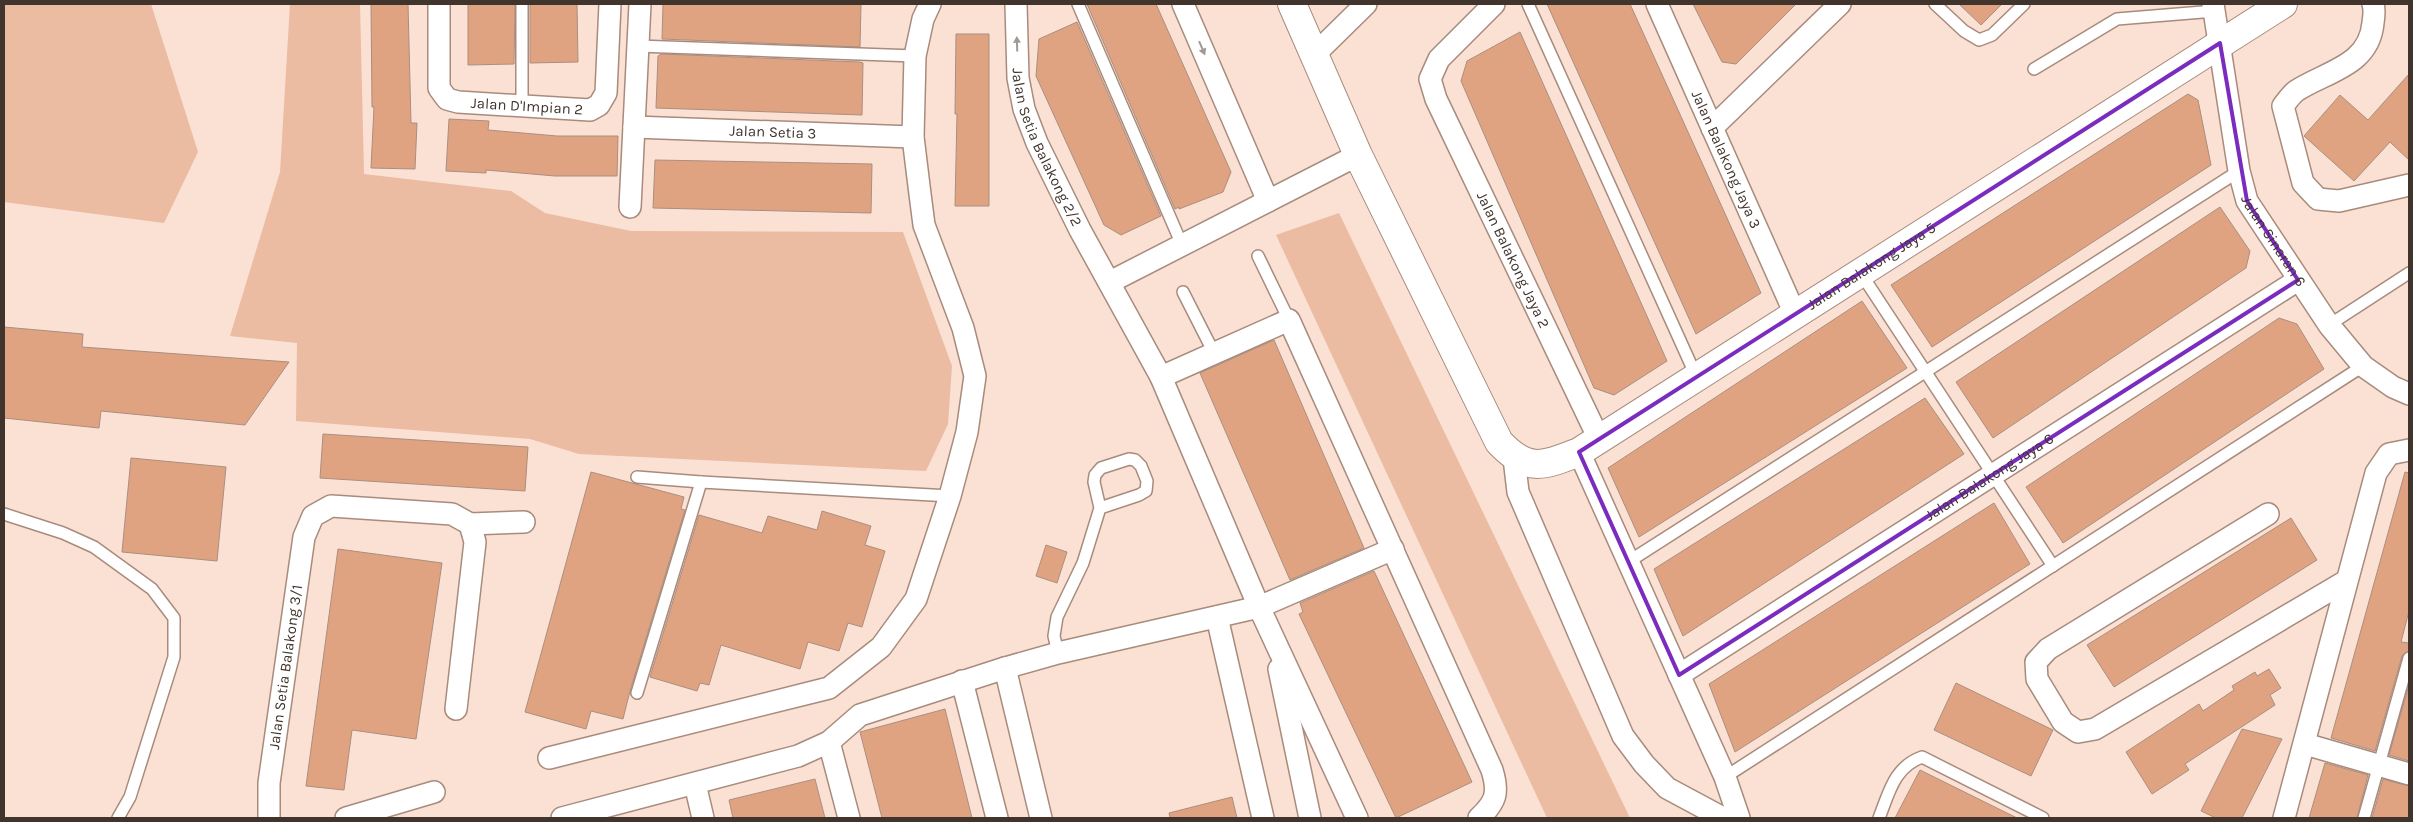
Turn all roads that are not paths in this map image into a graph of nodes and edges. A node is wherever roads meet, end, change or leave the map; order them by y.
1 (439, 4) edge
2 (522, 4) edge
3 (610, 4) edge
4 (640, 4) edge
5 (930, 4) edge
6 (1016, 4) edge
7 (1078, 4) edge
8 (1183, 4) edge
9 (1292, 4) edge
10 (1366, 4) edge
11 (1494, 4) edge
12 (1528, 4) edge
13 (1658, 4) edge
14 (1840, 4) edge
15 (1935, 4) edge
16 (2024, 4) edge
17 (2283, 4) edge
18 (2377, 6) edge
19 (2214, 8) edge
20 (2220, 43) junction
21 (638, 46) junction
22 (1315, 54) junction
23 (915, 56) junction
24 (2034, 70) dead end
25 (522, 107) junction
26 (634, 127) junction
27 (1712, 128) junction
28 (913, 137) junction
29 (1358, 155) junction
30 (2239, 171) junction
31 (2409, 185) edge
32 (1268, 201) junction
33 (630, 207) dead end
34 (1182, 245) junction
35 (1258, 256) dead end
36 (1860, 272) junction
37 (2409, 273) edge
38 (2298, 280) junction
39 (1110, 282) junction
40 (1183, 292) dead end
41 (1795, 314) junction
42 (1289, 320) junction
43 (2329, 325) junction
44 (1214, 352) junction
45 (2363, 366) junction
46 (1925, 372) junction
47 (1162, 377) junction
48 (1697, 378) junction
49 (2409, 394) edge
50 (1589, 445) junction
51 (2409, 450) edge
52 (1514, 458) junction
53 (1992, 474) junction
54 (636, 476) dead end
55 (701, 482) junction
56 (950, 496) junction
57 (1100, 508) junction
58 (4, 514) edge
59 (2268, 514) dead end
60 (524, 522) dead end
61 (470, 524) junction
62 (1393, 549) junction
63 (1628, 562) junction
64 (2053, 566) junction
65 (2346, 581) junction
66 (1260, 607) junction
67 (1217, 617) junction
68 (1271, 632) junction
69 (1058, 653) junction
70 (2409, 658) edge
71 (1005, 668) junction
72 (1679, 675) junction
73 (962, 681) junction
74 (637, 694) dead end
75 (456, 709) dead end
76 (829, 742) junction
77 (2305, 744) junction
78 (549, 758) dead end
79 (2378, 766) junction
80 (2409, 774) edge
81 (1724, 777) junction
82 (694, 784) junction
83 (434, 792) dead end
84 (118, 818) edge
85 (269, 818) edge
86 (346, 818) edge
87 (562, 818) edge
88 (703, 818) edge
89 (849, 818) edge
90 (997, 818) edge
91 (1041, 818) edge
92 (1263, 818) edge
93 (1310, 818) edge
94 (1357, 818) edge
95 (1480, 818) edge
96 (1723, 818) edge
97 (1739, 818) edge
98 (1878, 818) edge
99 (2043, 818) edge
100 (2284, 818) edge
101 (2364, 818) edge

1 - 25 street, Jalan D'Impian 2
2 - 25 lane
3 - 25 street, Jalan D'Impian 2
4 - 21 street
5 - 23 street
39 -> 6 street, Jalan Setia Balakong 2/2
7 - 34 lane
8 -> 32 street
9 - 22 street
10 - 22 street
11 - 50 street, Jalan Balakong Jaya 2
12 - 48 lane
13 - 27 street, Jalan Balakong Jaya 3
14 - 27 street
15 - 16 lane
17 - 20 street, Jalan Balakong Jaya 5
18 - 31 street
19 - 20 street, Jalan Sinaran 6
19 - 24 lane
20 - 30 street, Jalan Sinaran 6
20 - 36 street, Jalan Balakong Jaya 5
21 - 23 lane
21 - 26 street
22 - 29 street
23 - 28 street
26 - 28 street, Jalan Setia 3
26 - 33 street
27 - 41 street, Jalan Balakong Jaya 3
28 - 56 street
29 - 32 street
29 - 52 street
30 - 38 street, Jalan Sinaran 6
30 - 46 lane
32 - 34 street
34 - 39 street
35 - 42 lane
36 - 41 street, Jalan Balakong Jaya 5
36 - 46 lane
37 - 43 lane
38 - 43 street, Jalan Sinaran 6
38 - 53 street, Jalan Balakong Jaya 6
39 - 47 street, Jalan Setia Balakong 2/2
40 - 44 lane
41 - 48 street, Jalan Balakong Jaya 5
42 - 44 street
42 - 62 street
43 - 45 street, Jalan Sinaran 6
44 - 47 street
45 - 49 street, Jalan Sinaran 6
45 - 64 lane
46 - 53 lane
46 - 63 lane
47 - 66 street, Jalan Setia Balakong 2/2
48 - 50 street, Jalan Balakong Jaya 5
50 - 52 street, Jalan Balakong Jaya 5
50 - 63 street, Jalan Balakong Jaya 2
51 - 65 street
52 - 96 street
53 - 64 lane
53 - 72 street, Jalan Balakong Jaya 6
54 - 55 lane
55 - 56 lane
55 - 74 lane
56 - 78 street
57 - 57 lane
57 - 69 lane
58 - 84 lane
59 - 65 street
60 - 61 street
61 - 75 street
61 - 85 street, Jalan Setia Balakong 3/1
62 - 66 street
62 - 95 street
63 - 72 street, Jalan Balakong Jaya 2
64 - 81 lane
65 - 77 street
66 - 67 street
66 - 68 street, Jalan Setia Balakong 2/2
67 - 69 street
67 - 92 street
68 - 93 street
68 - 94 street
69 - 71 street
70 - 79 lane
71 - 73 street
71 - 91 street
72 - 81 street, Jalan Balakong Jaya 2
73 - 76 street
73 - 90 street
76 - 82 street
76 - 89 street
77 - 79 street
77 - 100 street
79 - 80 street
79 - 101 lane
81 - 97 street, Jalan Balakong Jaya 2
82 - 87 street
82 - 88 street
83 - 86 street
98 - 99 lane

